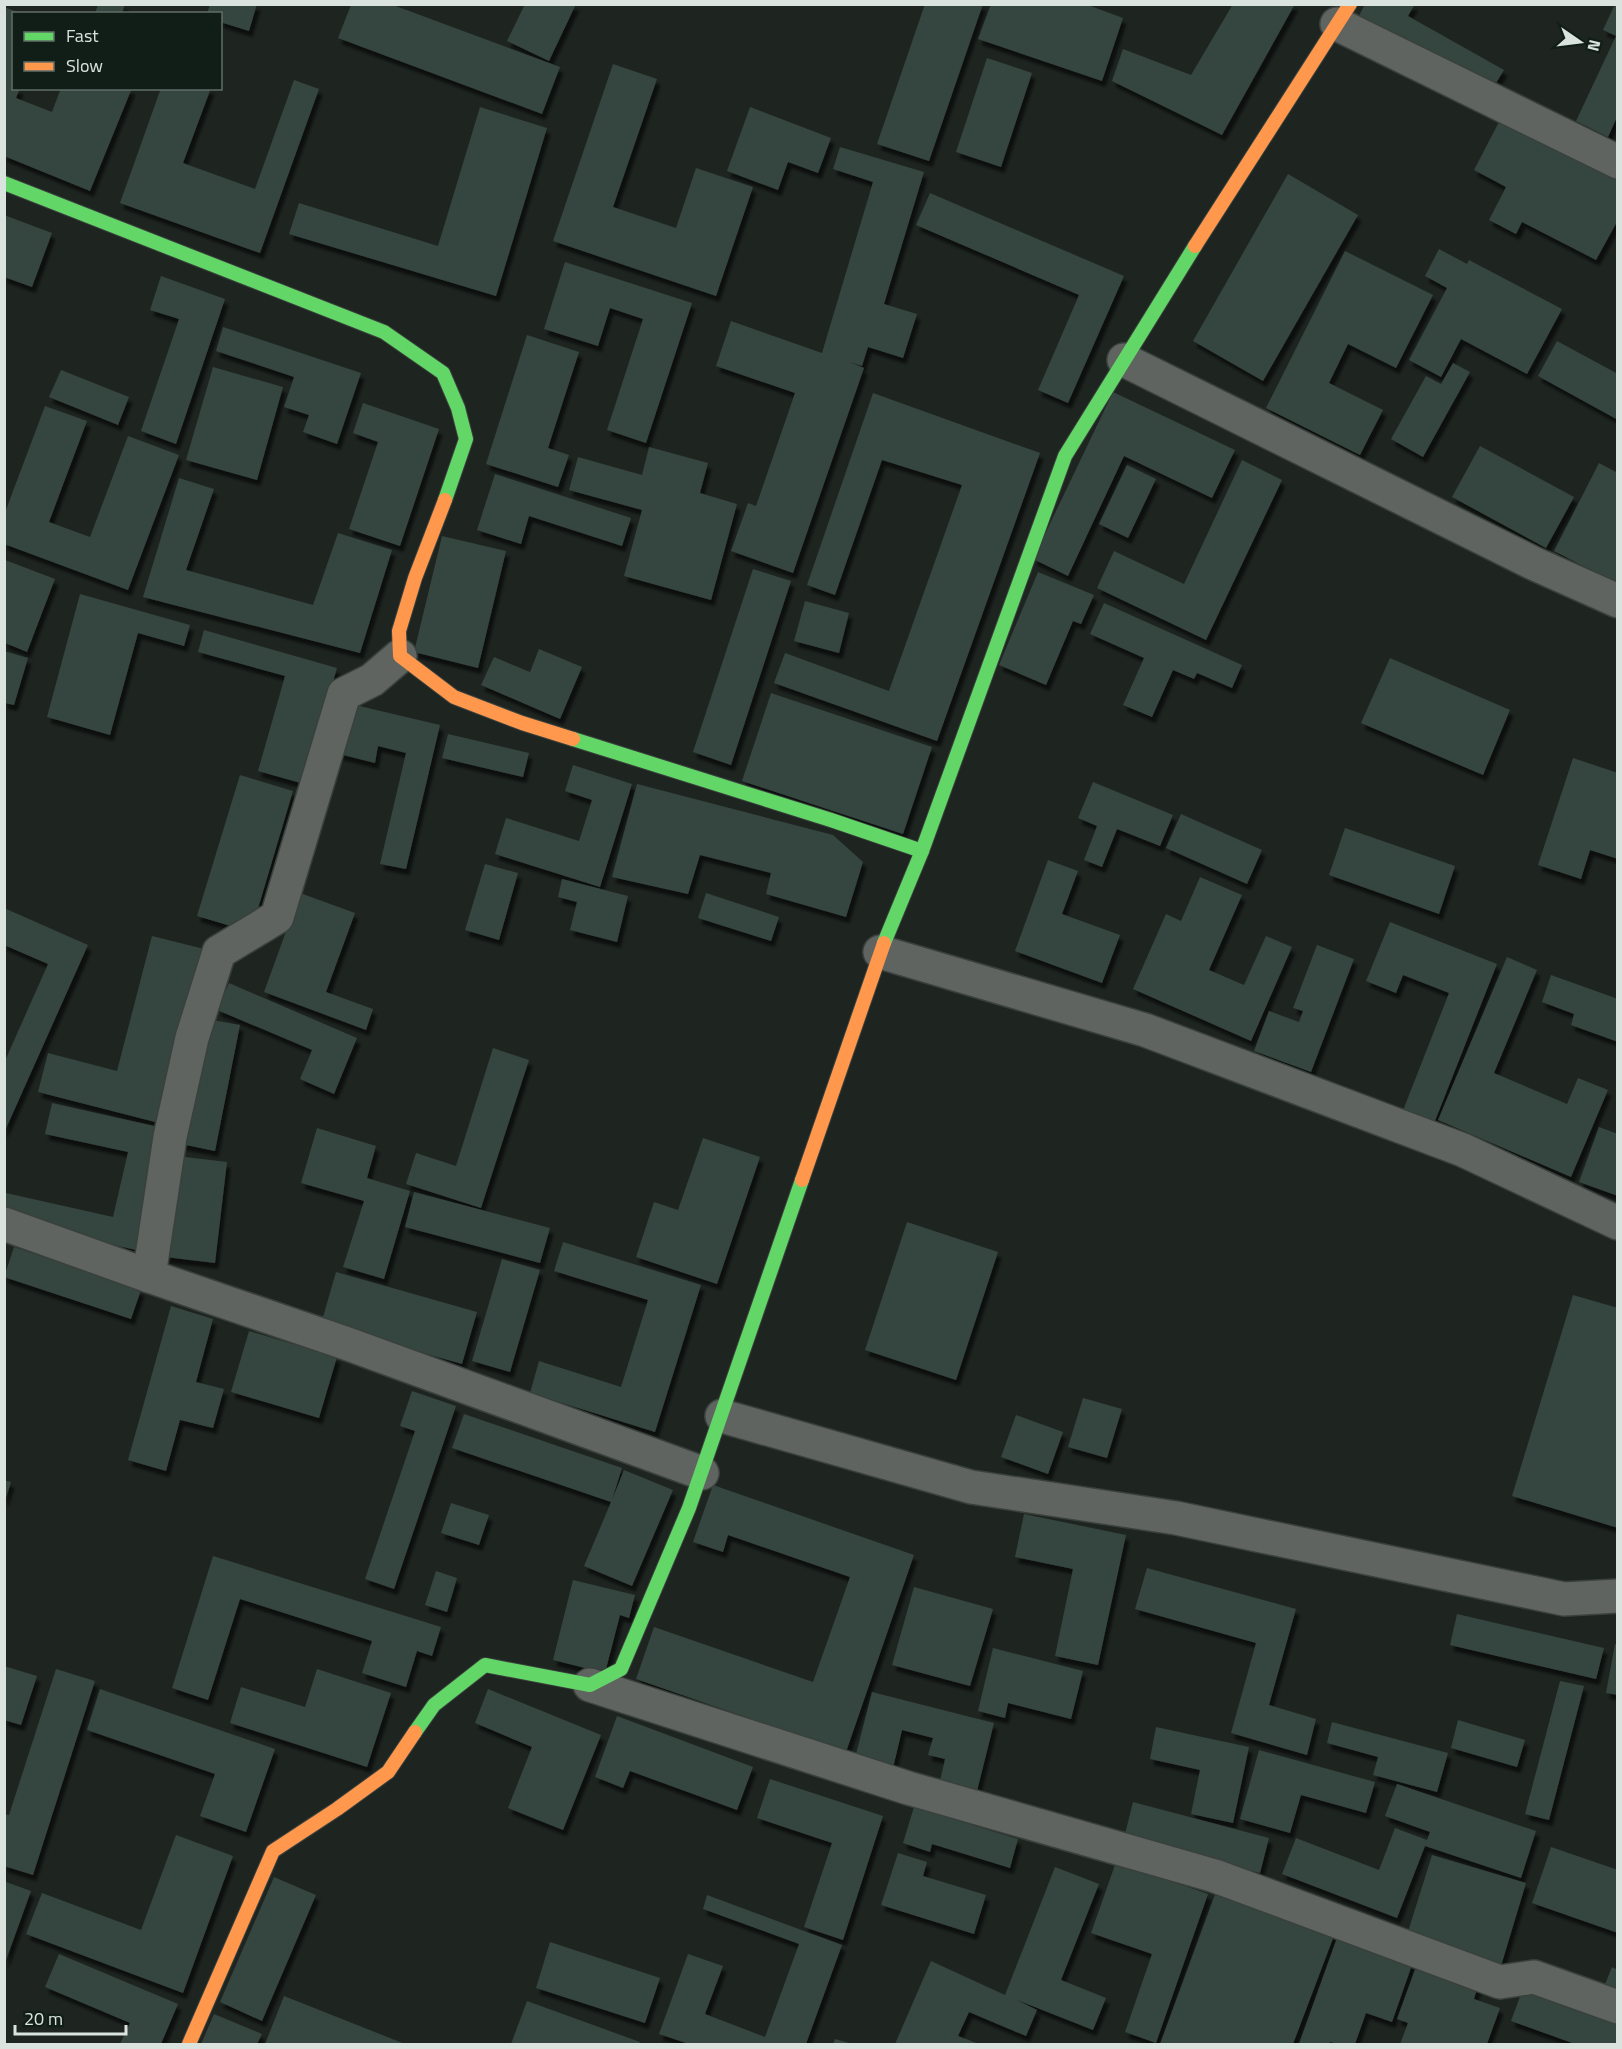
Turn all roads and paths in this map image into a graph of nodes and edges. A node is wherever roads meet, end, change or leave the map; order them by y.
1 (1343, 14) edge
2 (1617, 162) edge
3 (4, 183) edge
4 (1124, 360) junction
5 (1617, 601) edge
6 (400, 656) junction
7 (922, 851) junction
8 (880, 952) junction
9 (1617, 1222) edge
10 (4, 1224) edge
11 (149, 1275) junction
12 (722, 1416) junction
13 (702, 1473) junction
14 (1617, 1596) edge
15 (590, 1685) junction
16 (1617, 2007) edge
17 (189, 2044) edge

1 - 2 street
1 - 4 street
3 - 6 street
4 - 5 street
4 - 7 street
6 - 7 street
6 - 11 street
7 - 8 street
8 - 9 street
8 - 12 street
10 - 11 street
11 - 13 street
12 - 13 street
12 - 14 street
13 - 15 street
15 - 16 street
15 - 17 street

